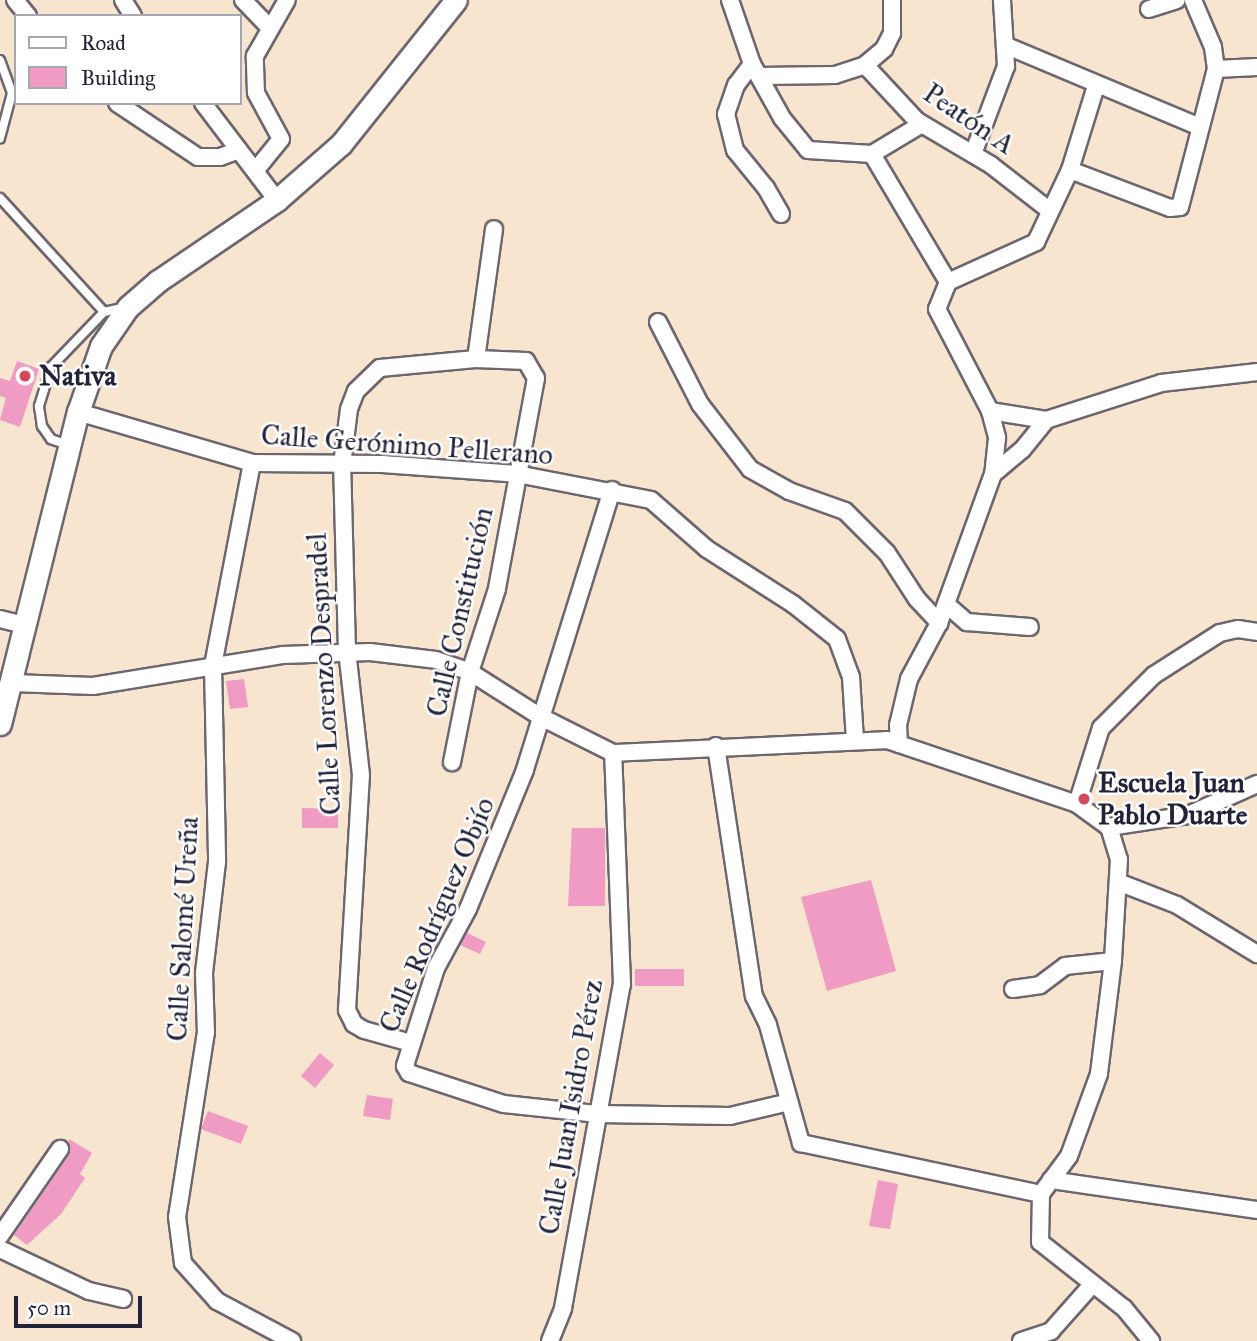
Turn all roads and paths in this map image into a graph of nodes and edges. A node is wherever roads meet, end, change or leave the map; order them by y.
1 (15, 0) edge
2 (243, 0) edge
3 (287, 0) edge
4 (456, 0) edge
5 (730, 0) edge
6 (892, 0) edge
7 (1002, 0) edge
8 (1177, 0) edge
9 (1193, 0) edge
10 (1149, 9) dead end
11 (26, 14) edge
12 (269, 27) junction
13 (1007, 46) junction
14 (0, 60) edge
15 (865, 65) junction
16 (1257, 67) edge
17 (1216, 69) junction
18 (756, 70) junction
19 (1096, 86) junction
20 (120, 105) edge
21 (205, 105) edge
22 (922, 124) junction
23 (1200, 127) junction
24 (0, 138) edge
25 (239, 150) junction
26 (872, 154) junction
27 (973, 154) junction
28 (1070, 170) junction
29 (255, 171) junction
30 (0, 198) edge
31 (277, 200) junction
32 (1049, 211) junction
33 (781, 214) dead end
34 (494, 229) dead end
35 (948, 282) junction
36 (128, 307) junction
37 (104, 312) junction
38 (658, 322) dead end
39 (476, 359) junction
40 (1257, 372) edge
41 (990, 411) junction
42 (78, 412) junction
43 (1046, 420) junction
44 (70, 446) junction
45 (252, 463) junction
46 (342, 465) junction
47 (517, 474) junction
48 (993, 474) junction
49 (612, 489) junction
50 (946, 604) junction
51 (0, 619) edge
52 (939, 623) junction
53 (24, 625) junction
54 (1030, 627) dead end
55 (1257, 632) edge
56 (346, 651) junction
57 (213, 664) junction
58 (470, 672) junction
59 (13, 683) junction
60 (539, 716) junction
61 (0, 724) edge
62 (855, 741) junction
63 (899, 744) junction
64 (716, 746) junction
65 (613, 753) junction
66 (452, 762) dead end
67 (1257, 784) edge
68 (1077, 804) junction
69 (1109, 827) junction
70 (1118, 882) junction
71 (1257, 954) edge
72 (1113, 961) junction
73 (1013, 989) dead end
74 (411, 1044) junction
75 (789, 1102) junction
76 (598, 1114) junction
77 (60, 1149) dead end
78 (1051, 1180) junction
79 (1041, 1194) junction
80 (1257, 1210) edge
81 (0, 1236) edge
82 (0, 1249) edge
83 (1091, 1286) junction
84 (123, 1299) dead end
85 (1040, 1338) edge
86 (292, 1341) edge
87 (550, 1341) edge
88 (1021, 1341) edge
89 (1151, 1341) edge

1 - 11 street
2 - 12 street
3 - 12 street
4 - 31 main road
5 - 18 street
6 - 15 street
7 - 13 street
8 - 10 street
9 - 17 street
12 - 29 street
13 - 19 street
13 - 27 street
14 - 24 lane
15 - 18 street
15 - 22 street, Peatón A
16 - 17 street
17 - 23 street
18 - 26 street
18 - 33 street
19 - 23 street
19 - 28 street
20 - 25 street
21 - 25 street
22 - 26 street
22 - 27 street, Peatón A
23 - 28 street
25 - 29 street
26 - 35 street
27 - 32 street, Peatón A
28 - 32 street
29 - 31 street
30 - 37 lane
31 - 36 main road
32 - 35 street
34 - 39 street
35 - 41 street
36 - 37 lane
36 - 42 main road
37 - 44 lane
38 - 52 street
39 - 46 street, Calle Lorenzo Despradel
39 - 47 street, Calle Constitución
40 - 43 street
41 - 43 street
41 - 48 street
42 - 44 main road
42 - 45 street, Calle Gerónimo Pellerano
43 - 48 street
44 - 53 main road
45 - 46 street, Calle Gerónimo Pellerano
45 - 57 street, Calle Salomé Ureña
46 - 47 street, Calle Gerónimo Pellerano
46 - 56 street, Calle Lorenzo Despradel
47 - 49 street, Calle Gerónimo Pellerano
47 - 58 street, Calle Constitución
48 - 50 street
49 - 60 street, Calle Rodríguez Objío
49 - 62 street, Calle Gerónimo Pellerano
50 - 52 street
50 - 54 street
51 - 53 street
52 - 63 street
53 - 59 main road
55 - 68 street
56 - 57 street
56 - 58 street
56 - 74 street, Calle Lorenzo Despradel
57 - 59 street
57 - 86 street, Calle Salomé Ureña
58 - 60 street
58 - 66 street, Calle Constitución
59 - 61 main road
60 - 65 street
60 - 74 street, Calle Rodríguez Objío
62 - 63 street
62 - 64 street
63 - 68 street
64 - 65 street
64 - 75 street
65 - 76 street, Calle Juan Isidro Pérez
67 - 69 street
68 - 69 street
69 - 70 street
70 - 71 street
70 - 72 street
72 - 73 street
72 - 78 street
74 - 76 street, Calle Rodríguez Objío
75 - 76 street, Calle Rodríguez Objío
75 - 79 street
76 - 87 street, Calle Juan Isidro Pérez
77 - 81 street
78 - 79 street
78 - 80 street
79 - 83 street
82 - 84 street
83 - 85 street
83 - 89 street
85 - 88 street

